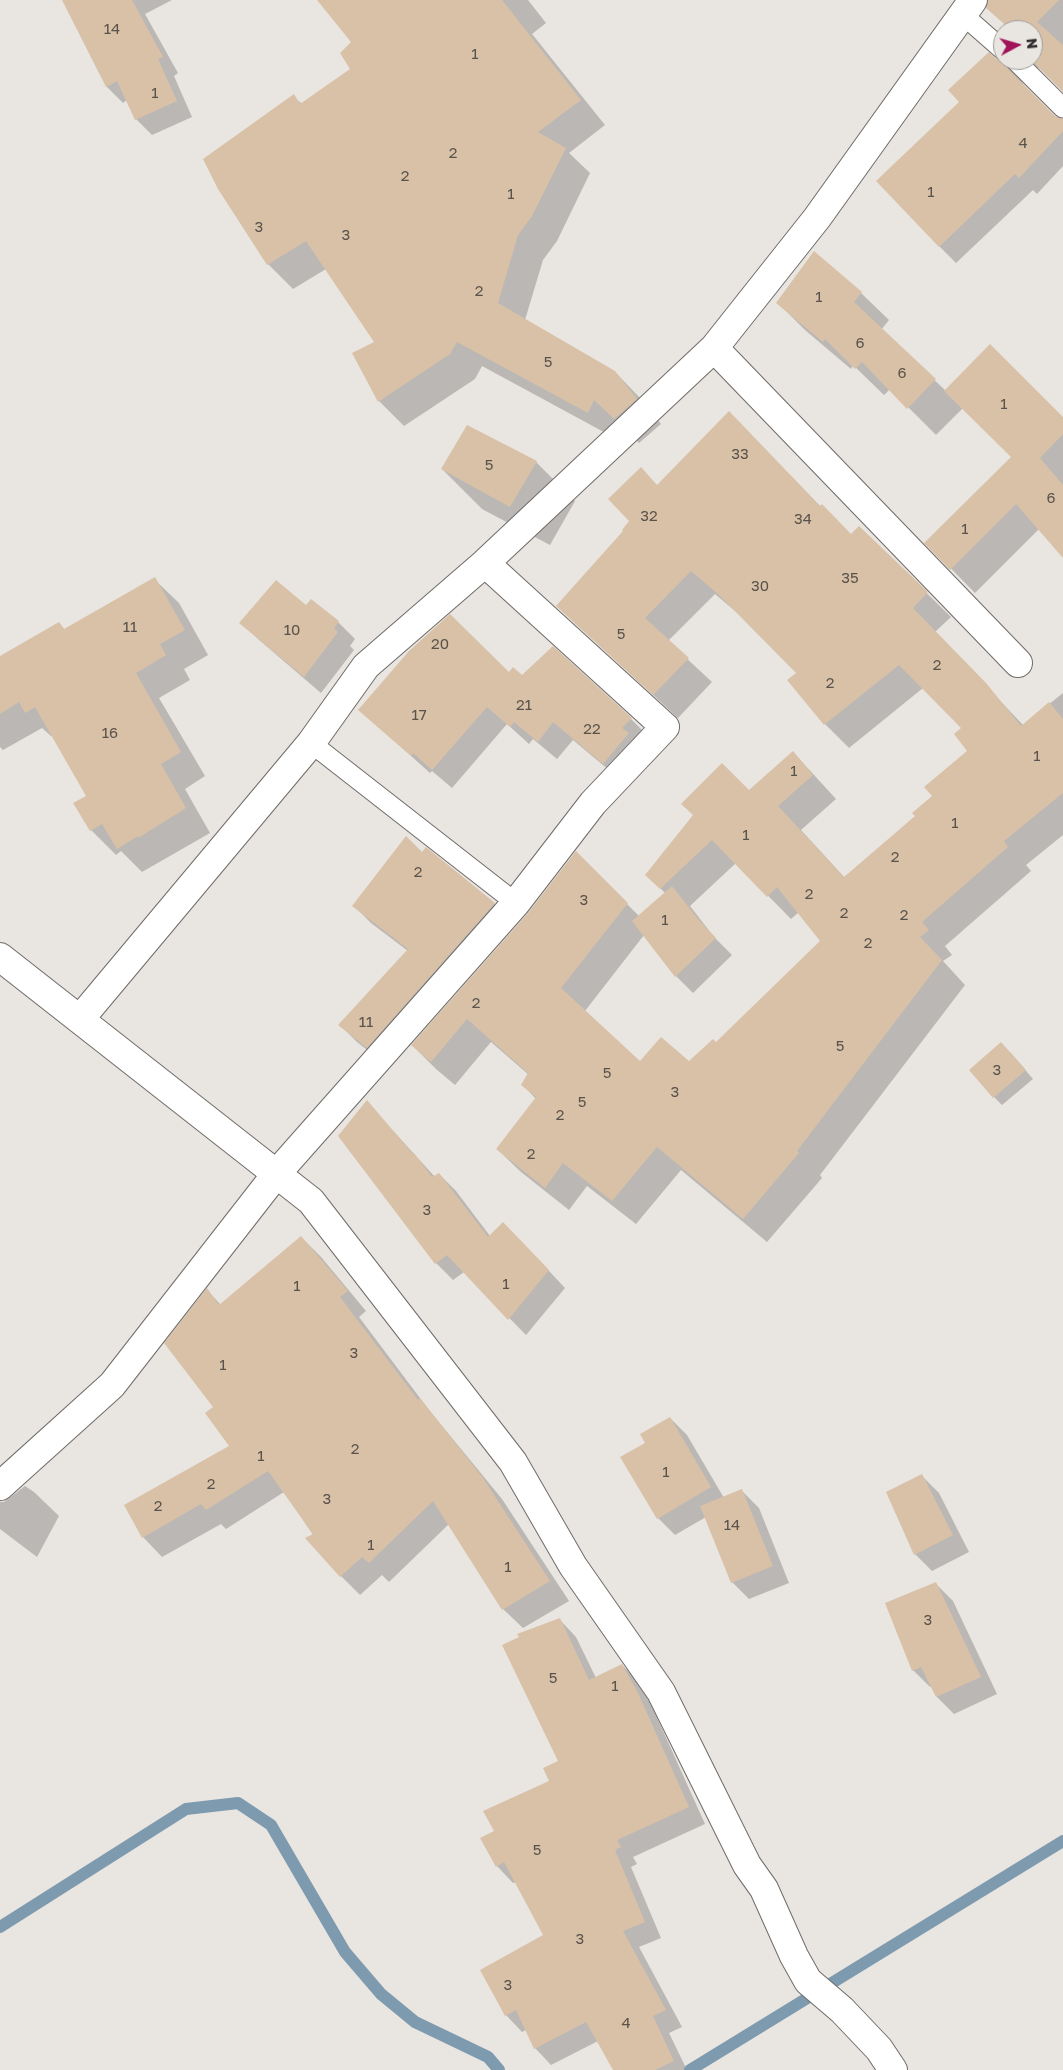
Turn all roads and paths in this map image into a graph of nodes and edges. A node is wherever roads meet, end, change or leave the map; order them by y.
1 (968, 7) edge
2 (993, 38) edge
3 (1025, 70) edge
4 (1063, 108) edge
5 (714, 348) junction
6 (485, 563) junction
7 (1018, 663) dead end
8 (311, 742) junction
9 (516, 903) junction
10 (0, 957) edge
11 (80, 1019) junction
12 (277, 1173) junction
13 (0, 1486) edge
14 (893, 2070) edge

1 - 2 lane
1 - 5 street
3 - 4 lane
5 - 6 street
5 - 7 street
6 - 8 street
6 - 9 street
8 - 9 lane
8 - 11 street
9 - 12 street
10 - 11 street
11 - 12 street
12 - 13 street
12 - 14 street

